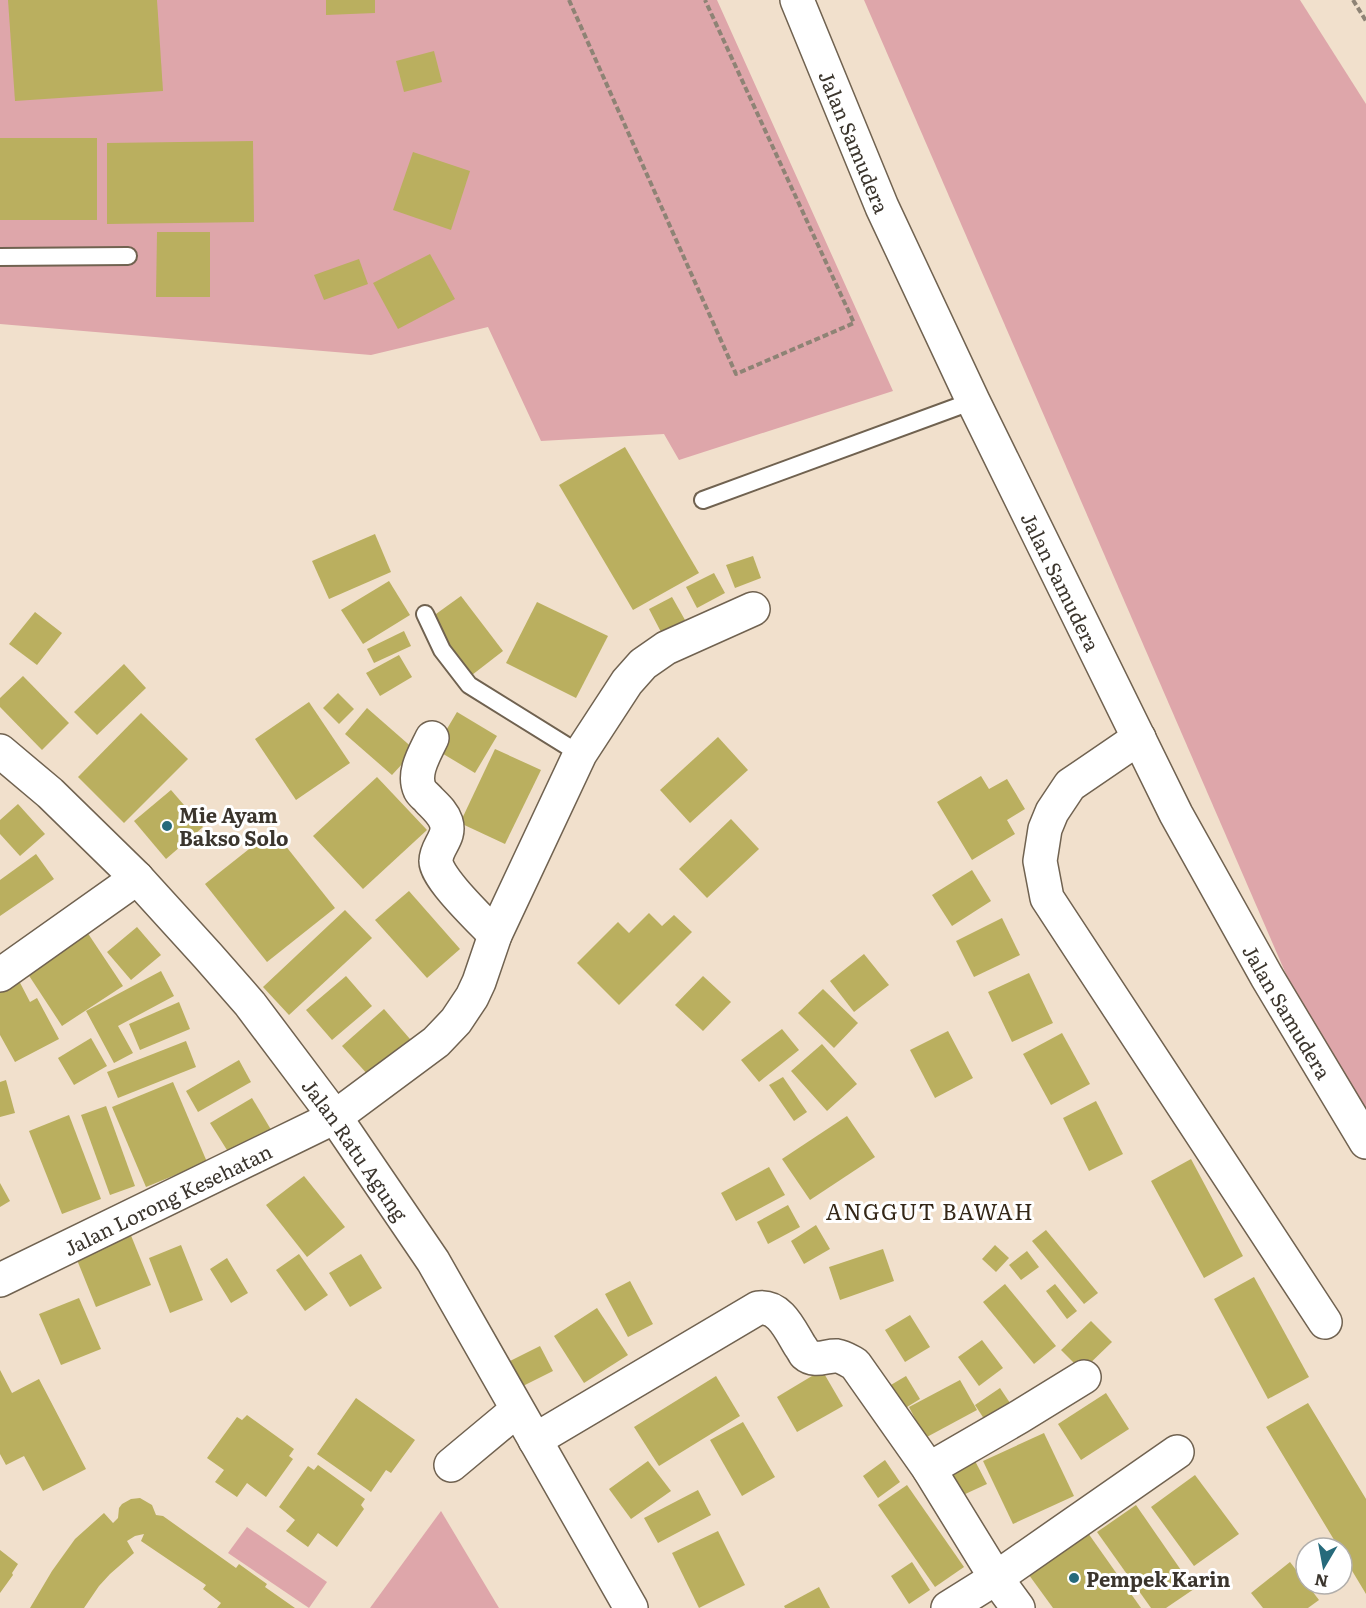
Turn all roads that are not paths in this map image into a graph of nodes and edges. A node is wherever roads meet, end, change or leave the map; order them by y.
1 (797, 0) edge
2 (128, 256) dead end
3 (0, 257) edge
4 (973, 401) junction
5 (703, 500) dead end
6 (753, 609) dead end
7 (425, 614) dead end
8 (432, 738) dead end
9 (1139, 738) junction
10 (0, 751) edge
11 (580, 754) junction
12 (137, 878) junction
13 (495, 935) junction
14 (0, 975) edge
15 (335, 1117) junction
16 (1366, 1142) edge
17 (0, 1280) edge
18 (1325, 1322) dead end
19 (1084, 1377) dead end
20 (517, 1410) junction
21 (535, 1440) junction
22 (1177, 1452) dead end
23 (452, 1466) dead end
24 (929, 1469) junction
25 (996, 1578) junction
26 (631, 1608) edge
27 (948, 1608) edge
28 (1018, 1608) edge

1 - 4 street, Jalan Samudera
2 - 3 lane
4 - 5 lane
4 - 9 street, Jalan Samudera
6 - 11 street, Jalan Lorong Kesehatan
7 - 11 lane
8 - 13 street
9 - 16 street, Jalan Samudera
9 - 18 street
10 - 12 street, Jalan Ratu Agung
11 - 13 street, Jalan Lorong Kesehatan
12 - 14 street
12 - 15 street, Jalan Ratu Agung
13 - 15 street, Jalan Lorong Kesehatan
15 - 17 street, Jalan Lorong Kesehatan
15 - 20 street, Jalan Ratu Agung
19 - 24 street
20 - 21 street, Jalan Ratu Agung
20 - 23 street
21 - 24 street
21 - 26 street, Jalan Ratu Agung
22 - 25 street
24 - 25 street
25 - 27 street
25 - 28 street

